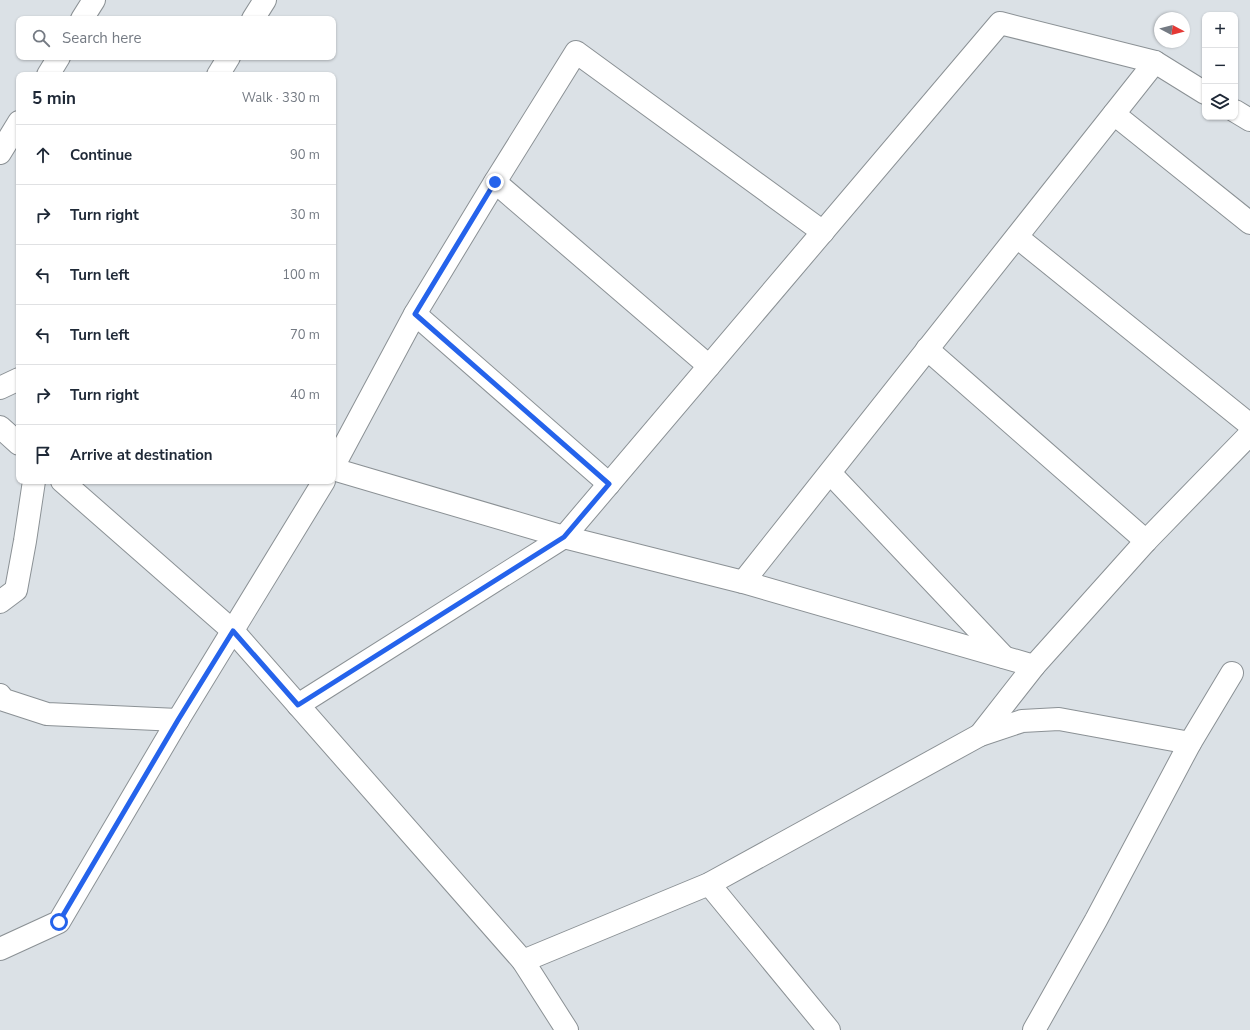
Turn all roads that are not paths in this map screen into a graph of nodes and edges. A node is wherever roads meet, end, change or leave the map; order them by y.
1 (94, 0) edge
2 (265, 0) edge
3 (84, 16) edge
4 (255, 16) edge
5 (57, 60) edge
6 (227, 60) edge
7 (1155, 62) junction
8 (50, 72) edge
9 (220, 72) edge
10 (1202, 91) edge
11 (1238, 113) edge
12 (1114, 114) junction
13 (1250, 120) edge
14 (16, 127) edge
15 (0, 153) edge
16 (495, 182) junction
17 (1250, 223) edge
18 (823, 232) junction
19 (1017, 236) junction
20 (415, 314) junction
21 (927, 349) junction
22 (709, 366) junction
23 (16, 380) edge
24 (0, 388) edge
25 (1250, 425) edge
26 (0, 427) edge
27 (1250, 434) edge
28 (16, 441) edge
29 (336, 462) edge
30 (336, 469) edge
31 (830, 473) junction
32 (34, 484) edge
33 (65, 484) edge
34 (322, 484) edge
35 (609, 484) junction
36 (564, 537) junction
37 (1146, 542) junction
38 (743, 582) junction
39 (0, 602) edge
40 (233, 631) junction
41 (1004, 658) junction
42 (1034, 666) junction
43 (1232, 673) dead end
44 (0, 695) edge
45 (298, 705) junction
46 (178, 720) junction
47 (980, 735) junction
48 (1190, 742) junction
49 (709, 884) junction
50 (0, 948) edge
51 (523, 961) junction
52 (567, 1030) edge
53 (829, 1030) edge
54 (1034, 1030) edge

1 - 3 street
2 - 4 street
5 - 8 street
6 - 9 street
7 - 10 street
7 - 12 street
7 - 18 street
11 - 13 street
12 - 17 street
12 - 19 street
14 - 15 street
16 - 18 street
16 - 20 street
16 - 22 street
18 - 22 street
19 - 21 street
19 - 25 street
20 - 29 street
20 - 35 street
21 - 31 street
21 - 37 street
22 - 35 street
23 - 24 street
26 - 28 street
27 - 37 street
30 - 36 street
31 - 38 street
31 - 41 street
32 - 39 street
33 - 40 street
34 - 40 street
35 - 36 street
36 - 38 street
36 - 45 street
37 - 42 street
38 - 41 street
40 - 45 street
40 - 46 street
41 - 42 street
42 - 47 street
43 - 48 street
44 - 46 street
45 - 51 street
46 - 50 street
47 - 48 street
47 - 49 street
48 - 54 street
49 - 51 street
49 - 53 street
51 - 52 street

